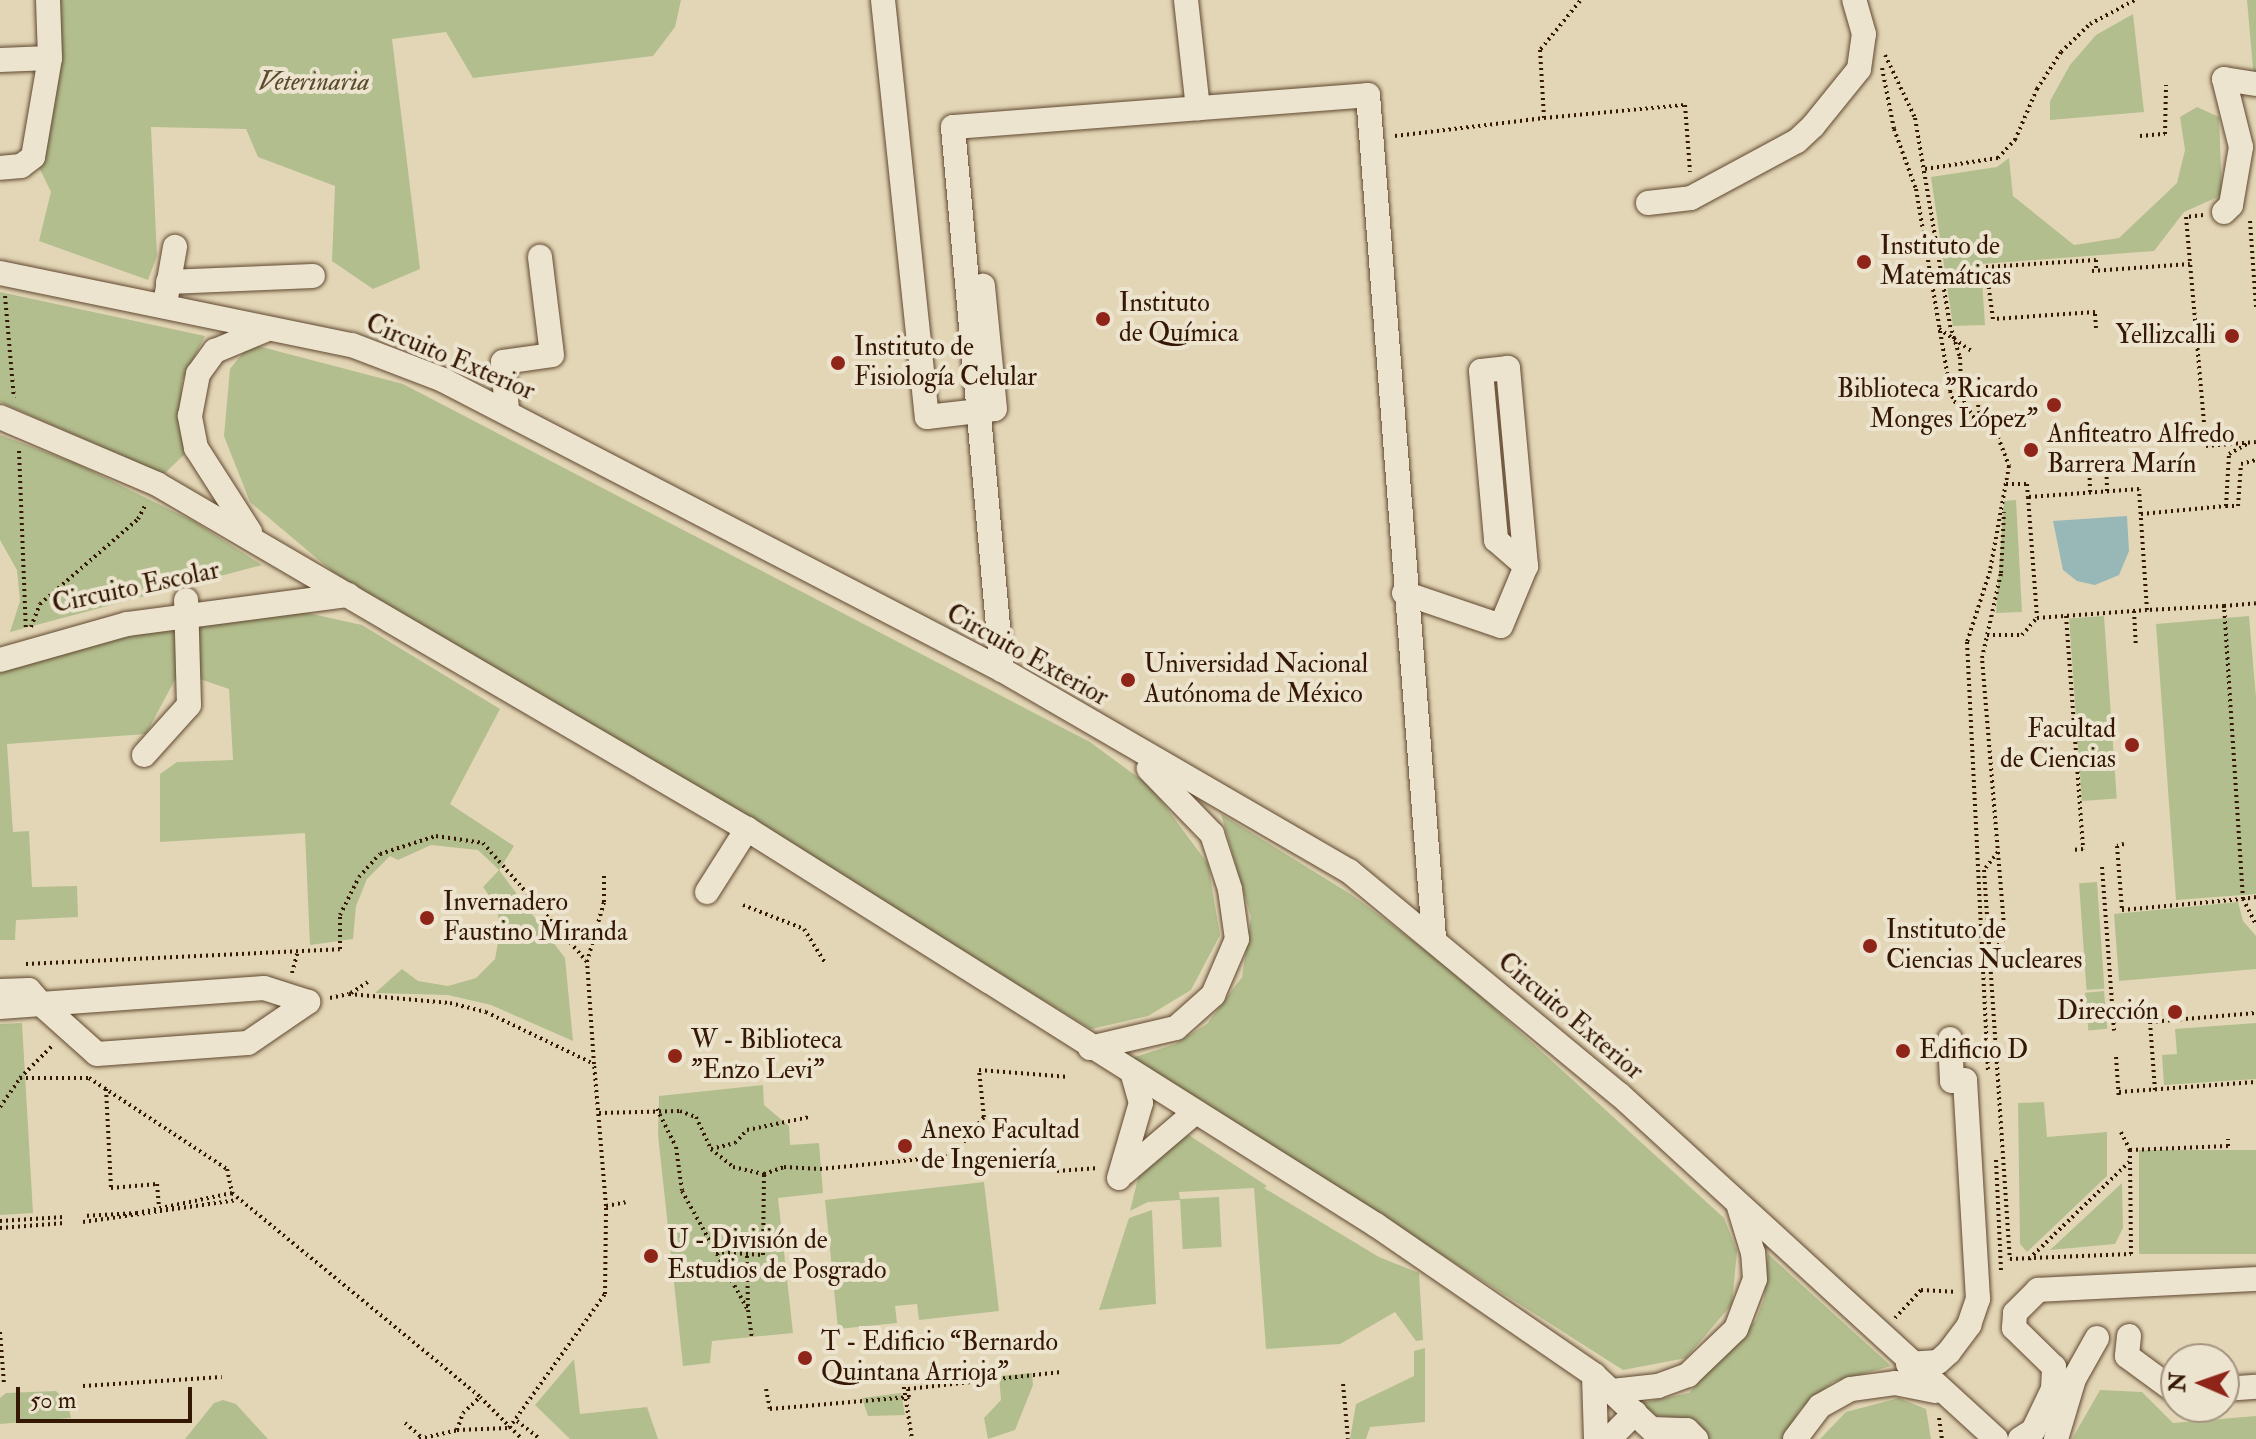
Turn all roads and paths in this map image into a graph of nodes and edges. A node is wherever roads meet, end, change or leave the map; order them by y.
1 (48, 0) edge
2 (883, 0) edge
3 (1186, 0) edge
4 (1854, 0) edge
5 (2135, 0) edge
6 (1580, 1) edge
7 (1873, 42) junction
8 (50, 58) junction
9 (0, 60) edge
10 (2256, 84) edge
11 (2166, 85) dead end
12 (1198, 108) junction
13 (1544, 118) junction
14 (2140, 136) dead end
15 (1371, 138) junction
16 (1924, 169) junction
17 (2, 175) edge
18 (1691, 198) junction
19 (1648, 203) dead end
20 (2227, 209) junction
21 (175, 247) dead end
22 (540, 257) dead end
23 (2190, 264) junction
24 (4, 274) edge
25 (313, 276) dead end
26 (168, 282) junction
27 (2256, 307) edge
28 (165, 308) junction
29 (2096, 328) dead end
30 (1939, 329) junction
31 (265, 330) junction
32 (1953, 337) junction
33 (1972, 351) dead end
34 (1976, 393) dead end
35 (507, 410) junction
36 (977, 411) junction
37 (1972, 415) junction
38 (9, 421) edge
39 (1982, 422) junction
40 (2253, 442) edge
41 (2106, 459) dead end
42 (2089, 460) dead end
43 (2256, 460) edge
44 (157, 484) junction
45 (2006, 484) junction
46 (2107, 491) junction
47 (2090, 492) junction
48 (2004, 497) junction
49 (2028, 497) junction
50 (2226, 506) junction
51 (2141, 514) junction
52 (253, 538) junction
53 (1526, 566) junction
54 (340, 591) junction
55 (1404, 593) junction
56 (2215, 595) dead end
57 (2256, 603) edge
58 (2216, 606) junction
59 (2224, 606) junction
60 (186, 607) junction
61 (2147, 610) junction
62 (2134, 611) junction
63 (2066, 616) junction
64 (2037, 618) junction
65 (1987, 635) junction
66 (26, 640) junction
67 (2136, 644) dead end
68 (0, 649) edge
69 (0, 660) edge
70 (1002, 670) junction
71 (1101, 729) junction
72 (144, 755) dead end
73 (747, 829) junction
74 (2124, 844) dead end
75 (2072, 850) dead end
76 (1998, 852) junction
77 (2102, 867) dead end
78 (604, 875) dead end
79 (707, 892) dead end
80 (2256, 897) edge
81 (2243, 899) junction
82 (743, 905) dead end
83 (2256, 925) edge
84 (1434, 938) junction
85 (1990, 954) junction
86 (587, 962) junction
87 (825, 962) dead end
88 (16, 965) dead end
89 (368, 982) dead end
90 (0, 991) edge
91 (349, 994) junction
92 (308, 1002) junction
93 (41, 1004) junction
94 (0, 1007) edge
95 (1983, 1012) dead end
96 (2256, 1013) edge
97 (69, 1029) junction
98 (2114, 1031) dead end
99 (1950, 1039) dead end
100 (1090, 1048) junction
101 (2116, 1057) dead end
102 (594, 1064) junction
103 (1132, 1072) junction
104 (1069, 1077) dead end
105 (20, 1078) junction
106 (2256, 1082) edge
107 (106, 1089) junction
108 (2155, 1090) junction
109 (0, 1107) edge
110 (657, 1109) junction
111 (599, 1113) junction
112 (1193, 1114) junction
113 (809, 1117) dead end
114 (2121, 1132) dead end
115 (2228, 1139) dead end
116 (711, 1149) junction
117 (2130, 1150) junction
118 (2130, 1161) junction
119 (1122, 1166) junction
120 (1057, 1171) dead end
121 (764, 1174) junction
122 (232, 1193) junction
123 (237, 1200) junction
124 (626, 1202) dead end
125 (1738, 1203) junction
126 (2000, 1204) dead end
127 (606, 1206) junction
128 (159, 1208) junction
129 (0, 1221) edge
130 (0, 1228) edge
131 (2002, 1240) dead end
132 (716, 1252) junction
133 (747, 1256) junction
134 (2029, 1259) junction
135 (2256, 1279) edge
136 (1958, 1292) dead end
137 (748, 1310) junction
138 (1893, 1320) dead end
139 (0, 1332) edge
140 (2129, 1336) dead end
141 (752, 1337) dead end
142 (2097, 1338) dead end
143 (1908, 1364) junction
144 (1061, 1372) dead end
145 (902, 1375) dead end
146 (222, 1377) dead end
147 (2160, 1380) edge
148 (1603, 1383) junction
149 (4, 1384) dead end
150 (1343, 1384) dead end
151 (83, 1386) dead end
152 (766, 1389) dead end
153 (480, 1397) junction
154 (909, 1397) junction
155 (1938, 1402) junction
156 (516, 1420) junction
157 (405, 1423) dead end
158 (1649, 1427) edge
159 (509, 1428) junction
160 (457, 1430) junction
161 (420, 1438) edge
162 (522, 1439) edge
163 (540, 1439) edge
164 (912, 1439) edge
165 (1348, 1439) edge
166 (1596, 1439) edge
167 (1609, 1439) edge
168 (1696, 1439) edge
169 (1795, 1439) edge
170 (1942, 1439) edge
171 (1996, 1439) edge
172 (2020, 1439) edge
173 (2056, 1439) edge

1 - 8 street
2 - 36 street
3 - 12 street
4 - 7 street
5 - 16 path
6 - 13 path
7 - 16 path
7 - 18 street
7 - 30 path
8 - 9 street
8 - 17 street
10 - 20 street
11 - 14 path
12 - 15 street
12 - 36 street
13 - 15 path
13 - 18 path
15 - 55 street
16 - 32 path
18 - 19 street
20 - 23 path
20 - 27 path
21 - 26 street
22 - 35 street
23 - 29 path
23 - 40 path
24 - 28 street, Circuito Exterior
24 - 38 path
25 - 26 street
26 - 28 street
28 - 31 street, Circuito Exterior
30 - 32 path
30 - 37 path
31 - 35 street, Circuito Exterior
31 - 52 street
32 - 33 path
32 - 37 path
34 - 39 path
35 - 70 street, Circuito Exterior
36 - 70 street
37 - 39 path
38 - 44 street
38 - 66 path
39 - 45 path
40 - 50 path
41 - 46 path
42 - 47 path
43 - 50 path
44 - 52 street
44 - 66 path
45 - 48 path
45 - 49 path
46 - 47 path
46 - 51 path
47 - 49 path
48 - 65 path
48 - 95 path
49 - 64 path
50 - 51 path
51 - 61 path
52 - 54 street
53 - 53 street
53 - 55 street
54 - 60 street, Circuito Escolar
54 - 73 street
55 - 84 street
56 - 58 path
57 - 59 path
58 - 59 path
58 - 61 path
59 - 81 path
60 - 66 street, Circuito Escolar
60 - 69 street
60 - 72 street
61 - 62 path
62 - 63 path
62 - 67 path
63 - 64 path
63 - 75 path
64 - 65 path
65 - 76 path
66 - 68 street, Circuito Escolar
70 - 71 street, Circuito Exterior
71 - 84 street, Circuito Exterior
71 - 100 street
73 - 79 street
73 - 100 street
74 - 81 path
76 - 85 path
76 - 85 path
77 - 98 path
78 - 86 path
80 - 81 path
81 - 83 path
82 - 87 path
84 - 125 street, Circuito Exterior
85 - 134 path
86 - 88 path
86 - 102 path
89 - 91 path
90 - 93 street
91 - 92 path
91 - 102 path
92 - 93 street
92 - 97 street
93 - 94 street
93 - 97 street
96 - 108 path
97 - 105 path
99 - 143 street
100 - 103 street
101 - 108 path
102 - 111 path
103 - 112 street
103 - 119 street
104 - 121 path
105 - 107 path
105 - 109 path
106 - 108 path
107 - 122 path
107 - 128 path
110 - 111 path
110 - 116 path
110 - 132 path
111 - 127 path
112 - 119 street
112 - 148 street
113 - 116 path
114 - 117 path
115 - 117 path
116 - 121 path
117 - 118 path
118 - 134 path
118 - 134 path
119 - 120 path
121 - 133 path
122 - 123 path
122 - 128 path
123 - 128 path
123 - 153 path
124 - 127 path
125 - 143 street, Circuito Exterior
125 - 148 street
126 - 131 path
127 - 156 path
129 - 130 path
132 - 133 path
132 - 137 path
133 - 137 path
135 - 172 street
136 - 138 path
137 - 141 path
139 - 149 path
140 - 147 street
142 - 173 street
143 - 155 street, Circuito Exterior
144 - 154 path
145 - 154 path
146 - 151 path
148 - 158 street
148 - 166 street
150 - 165 path
152 - 154 path
153 - 159 path
153 - 160 path
154 - 164 path
155 - 169 street
155 - 170 path
155 - 171 street, Circuito Exterior
156 - 159 path
156 - 163 path
157 - 161 path
158 - 167 street
158 - 168 street
159 - 160 path
159 - 162 path
160 - 161 path

